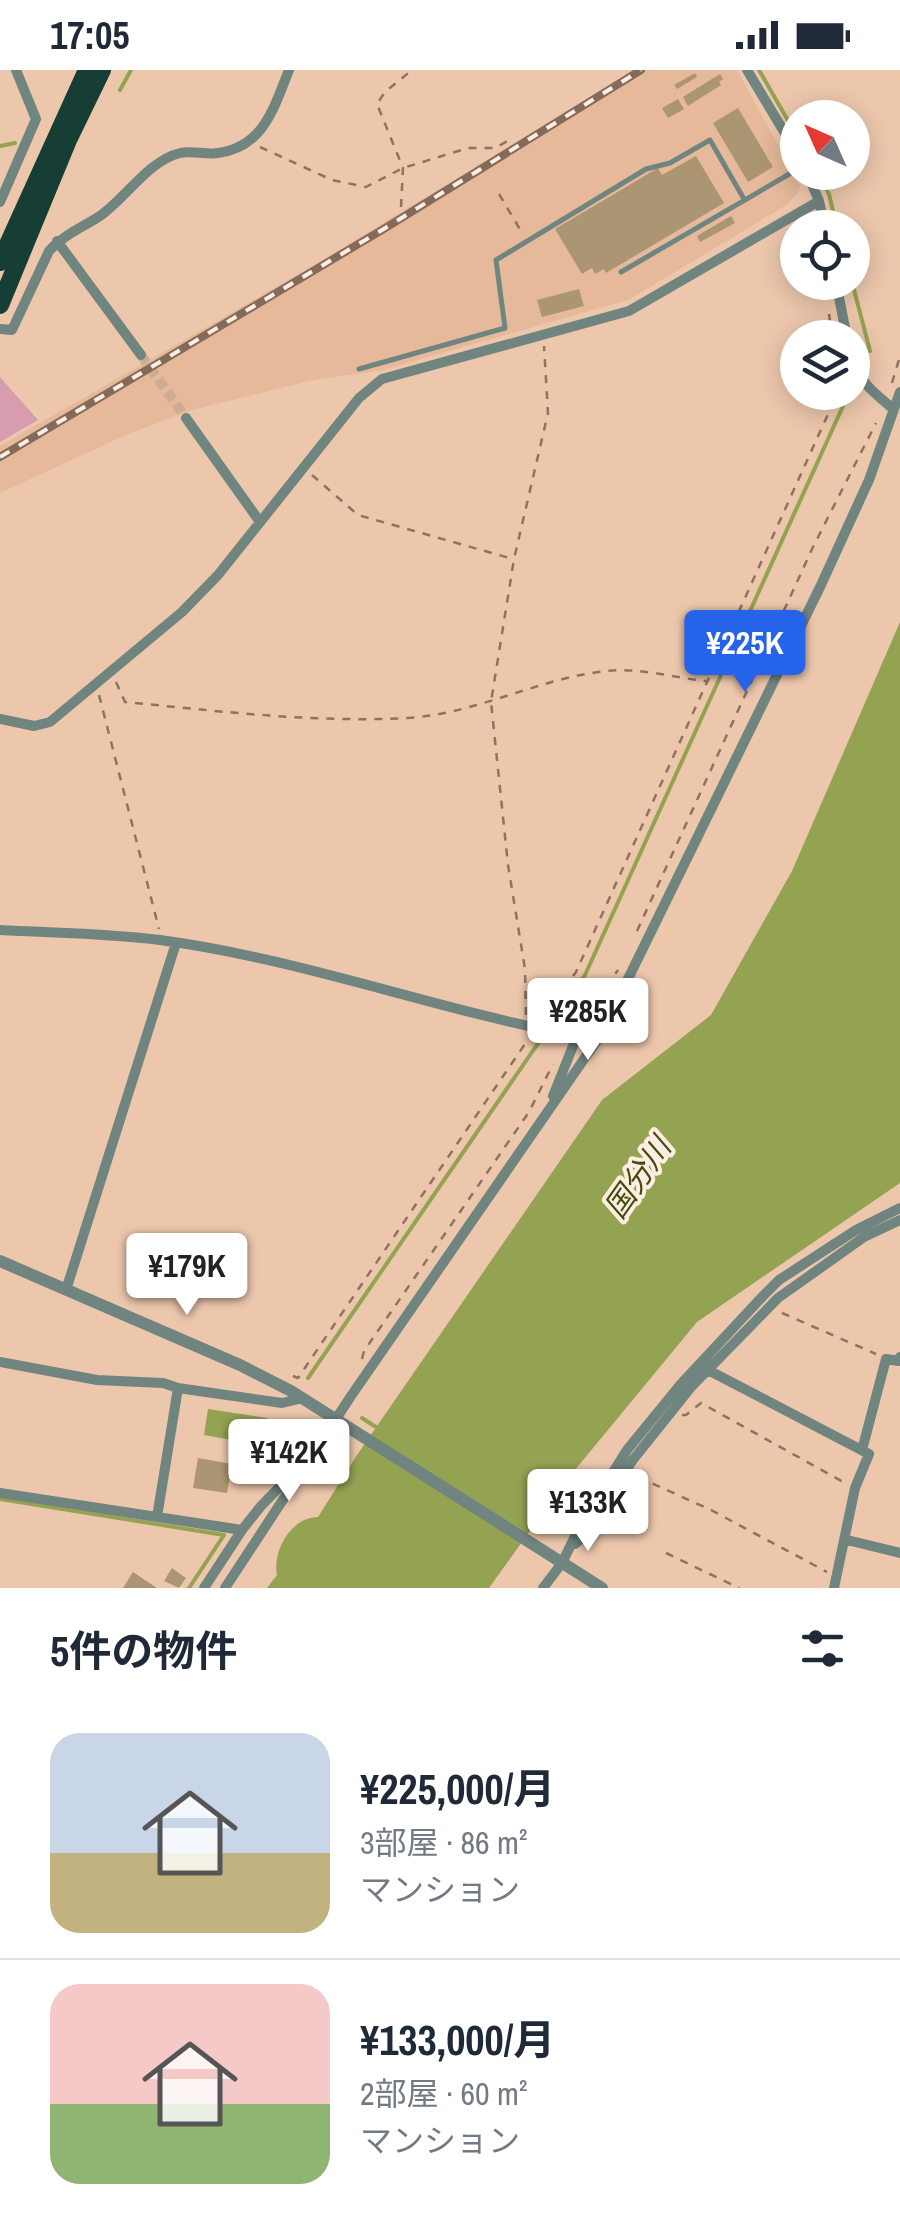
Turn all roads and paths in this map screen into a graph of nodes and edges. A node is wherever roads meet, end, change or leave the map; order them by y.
1 (16, 70) edge
2 (87, 70) edge
3 (102, 70) edge
4 (289, 70) edge
5 (412, 70) edge
6 (747, 70) edge
7 (780, 124) edge
8 (513, 138) dead end
9 (250, 143) junction
10 (402, 168) junction
11 (780, 179) edge
12 (814, 190) edge
13 (499, 194) dead end
14 (744, 199) junction
15 (819, 201) junction
16 (0, 202) edge
17 (401, 206) dead end
18 (821, 210) edge
19 (527, 241) junction
20 (57, 242) junction
21 (15, 245) junction
22 (0, 262) edge
23 (620, 272) dead end
24 (0, 305) edge
25 (0, 329) edge
26 (544, 334) junction
27 (141, 355) tunnel mouth
28 (900, 356) edge
29 (359, 370) dead end
30 (870, 385) edge
31 (900, 392) edge
32 (889, 406) junction
33 (830, 410) edge
34 (186, 418) tunnel mouth
35 (303, 468) junction
36 (260, 522) junction
37 (514, 559) junction
38 (111, 671) junction
39 (706, 681) junction
40 (96, 684) junction
41 (491, 702) junction
42 (0, 719) edge
43 (0, 930) edge
44 (162, 940) junction
45 (176, 944) junction
46 (630, 946) dead end
47 (622, 964) dead end
48 (624, 991) junction
49 (589, 1011) dead end
50 (534, 1029) junction
51 (571, 1035) junction
52 (554, 1062) dead end
53 (544, 1118) junction
54 (900, 1208) edge
55 (897, 1224) edge
56 (0, 1261) edge
57 (66, 1290) junction
58 (769, 1308) junction
59 (900, 1357) edge
60 (886, 1359) junction
61 (0, 1362) edge
62 (360, 1366) dead end
63 (708, 1370) junction
64 (282, 1372) dead end
65 (688, 1384) junction
66 (178, 1388) junction
67 (303, 1398) junction
68 (670, 1414) junction
69 (342, 1421) junction
70 (862, 1450) junction
71 (313, 1455) junction
72 (634, 1475) dead end
73 (855, 1488) junction
74 (0, 1493) edge
75 (157, 1517) junction
76 (242, 1530) junction
77 (846, 1540) junction
78 (570, 1548) junction
79 (666, 1552) dead end
80 (900, 1553) edge
81 (557, 1560) junction
82 (836, 1583) edge
83 (204, 1588) edge
84 (225, 1588) edge
85 (543, 1588) edge
86 (602, 1588) edge
87 (740, 1588) edge

1 - 16 street
2 - 21 highway
3 - 21 highway
4 - 9 street
5 - 10 path
6 - 7 street
8 - 10 path
9 - 10 path
9 - 20 street
10 - 17 path
11 - 14 lane
12 - 15 street
13 - 19 path
14 - 19 lane
14 - 23 lane
15 - 18 street
15 - 26 street
19 - 29 lane
20 - 25 street
20 - 27 street
21 - 22 highway
21 - 24 highway
26 - 35 street
26 - 37 path
28 - 32 path
30 - 32 street
31 - 32 street
32 - 46 path
32 - 48 street
33 - 39 path
34 - 36 street
35 - 36 street
35 - 37 path
36 - 38 street
37 - 41 path
38 - 40 street
38 - 41 path
39 - 41 path
39 - 50 path
40 - 42 street
40 - 44 path
41 - 50 path
43 - 44 street
44 - 45 street
45 - 50 street
45 - 57 street
47 - 49 path
48 - 51 street
48 - 53 street
50 - 51 street
50 - 64 path
51 - 53 street
52 - 62 path
53 - 69 street
54 - 65 street
55 - 58 street
56 - 57 street
57 - 67 street
58 - 60 path
58 - 63 street
59 - 60 street
60 - 70 street
61 - 66 street
63 - 65 street
63 - 70 street
65 - 68 street
65 - 78 street
66 - 67 street
66 - 75 street
67 - 69 street
68 - 73 path
68 - 78 street
69 - 71 street
69 - 81 street
70 - 73 street
71 - 76 street
71 - 84 street
72 - 82 path
73 - 77 street
74 - 75 street
75 - 76 street
76 - 83 street
77 - 80 street
77 - 82 street
78 - 81 street
79 - 87 path
81 - 85 street
81 - 86 street

